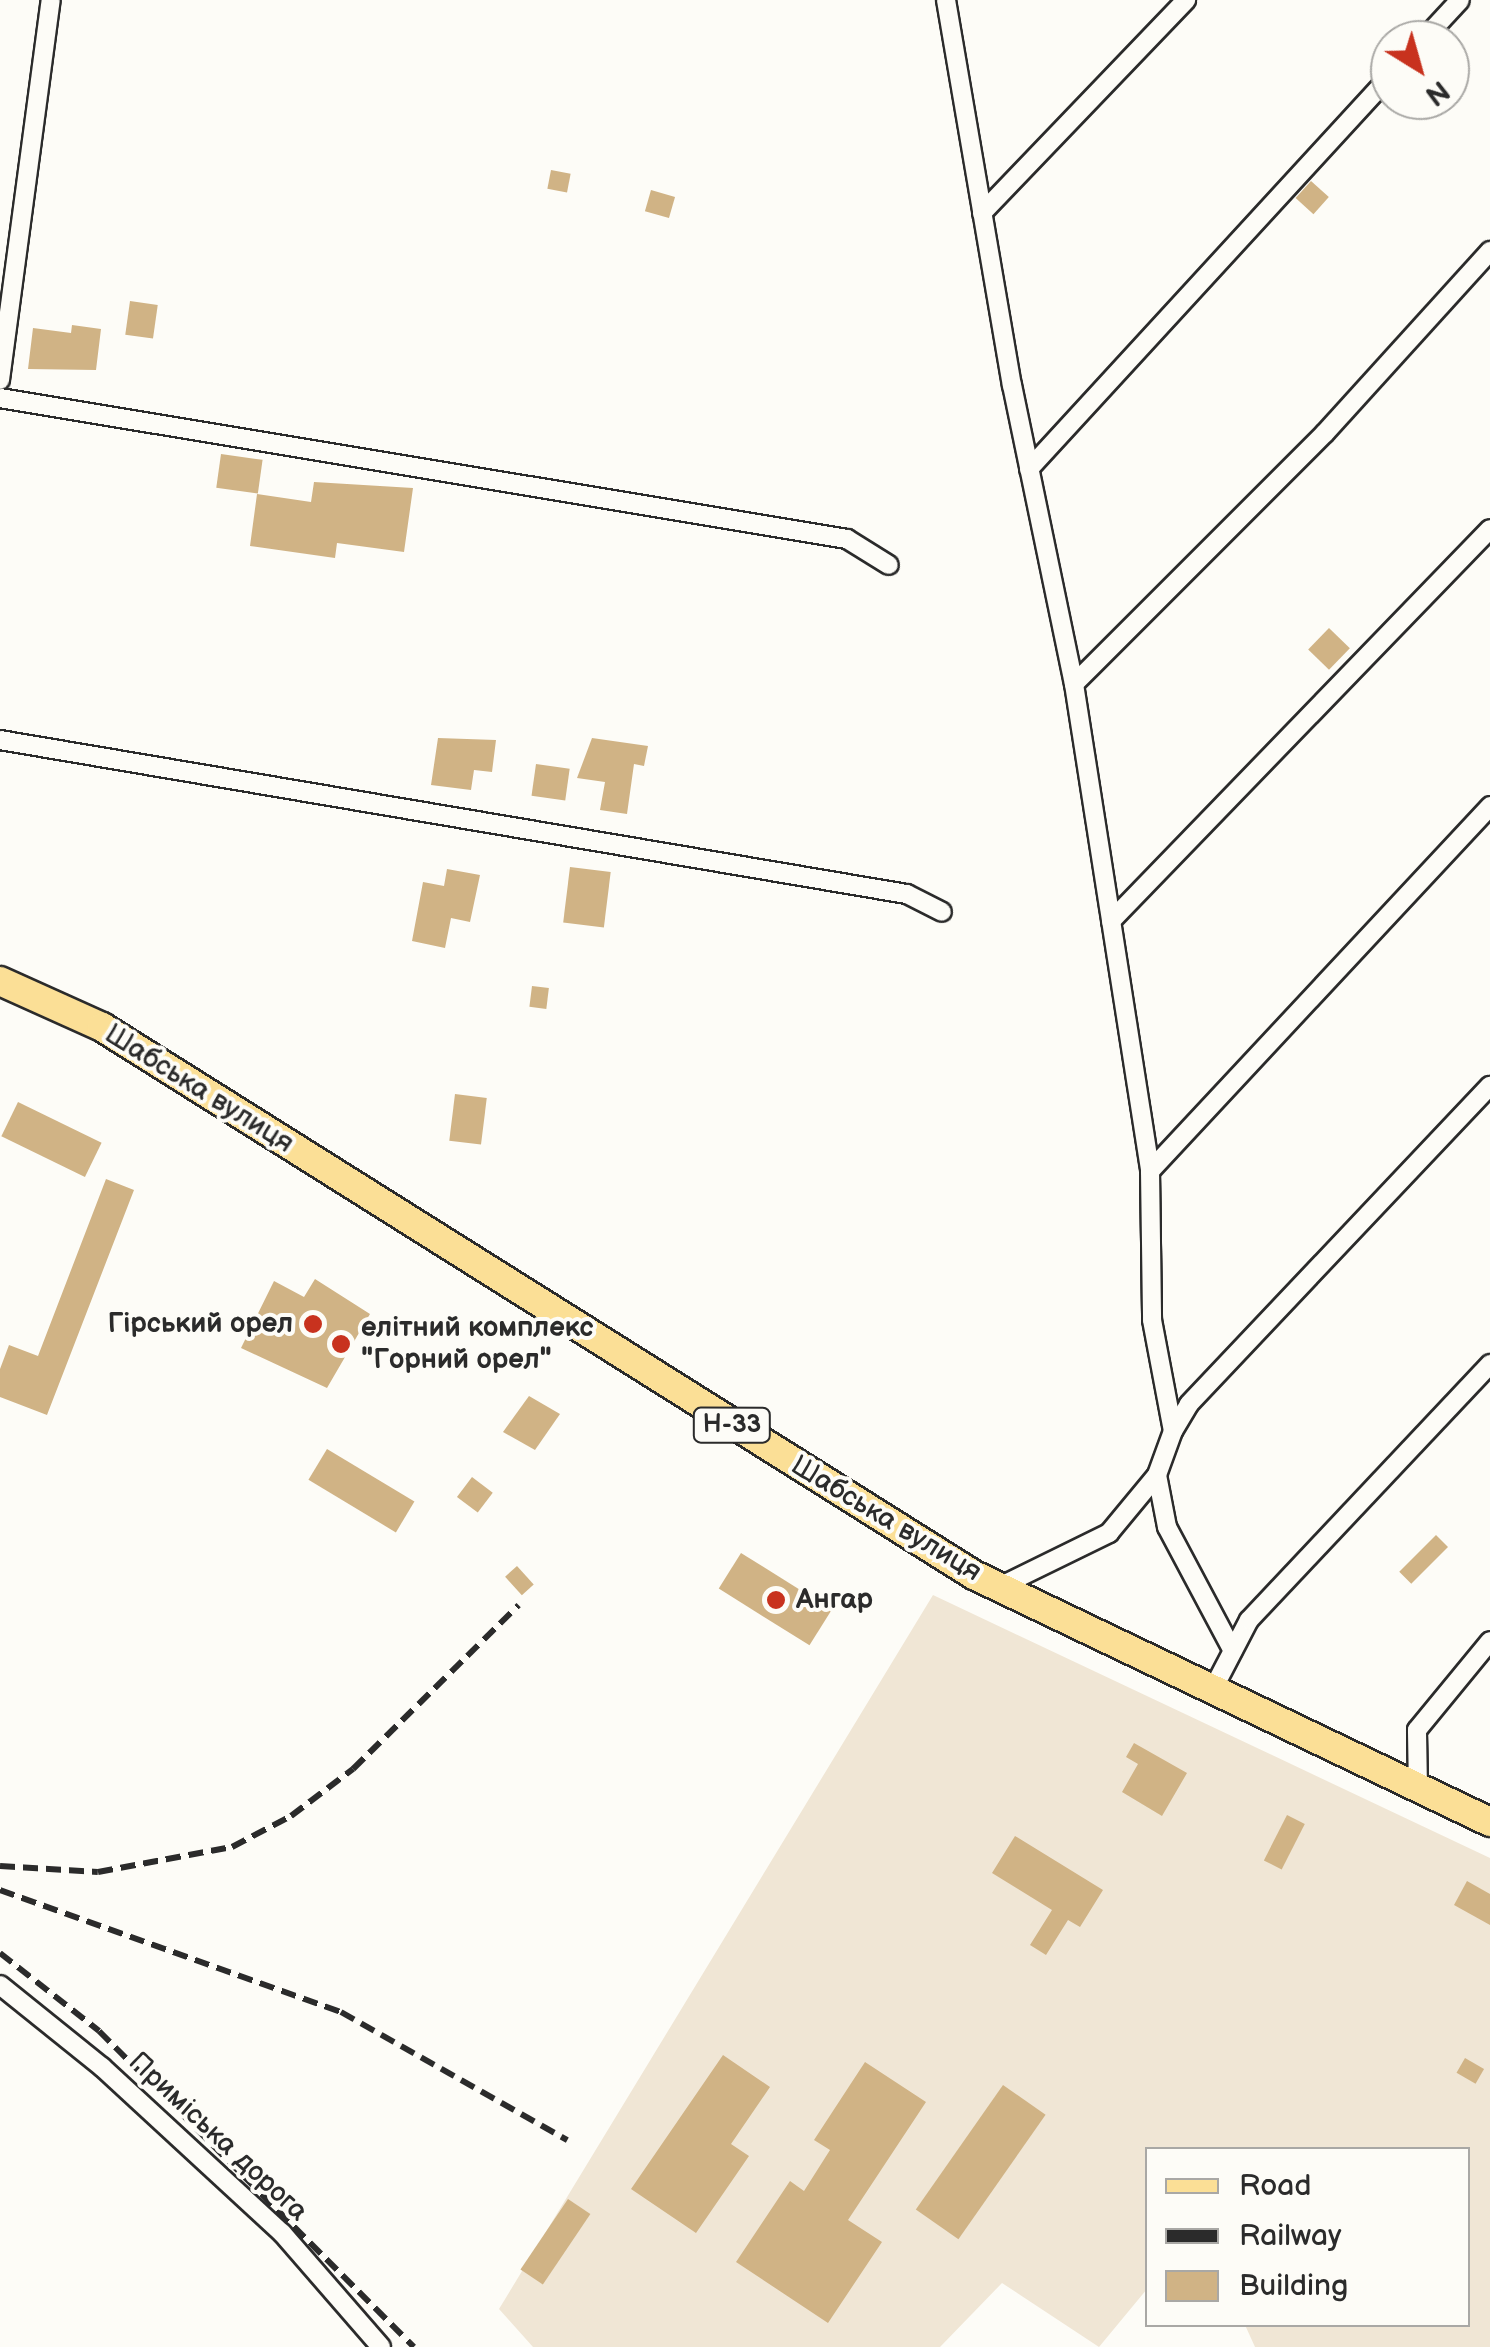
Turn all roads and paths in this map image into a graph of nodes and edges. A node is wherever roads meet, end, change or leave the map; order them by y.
1 (51, 0) edge
2 (1186, 0) edge
3 (1460, 0) edge
4 (951, 4) edge
5 (1442, 20) edge
6 (1370, 98) edge
7 (982, 213) junction
8 (1490, 252) edge
9 (0, 380) edge
10 (0, 398) edge
11 (1029, 469) junction
12 (1490, 529) edge
13 (889, 565) dead end
14 (1074, 684) junction
15 (0, 740) edge
16 (1490, 806) edge
17 (942, 912) dead end
18 (1111, 921) junction
19 (0, 982) edge
20 (1490, 1086) edge
21 (1150, 1171) junction
22 (1490, 1364) edge
23 (1173, 1431) junction
24 (1157, 1475) junction
25 (1000, 1587) junction
26 (1490, 1641) edge
27 (1233, 1651) junction
28 (1212, 1692) junction
29 (1418, 1789) junction
30 (1490, 1822) edge
31 (0, 1985) edge
32 (381, 2347) edge

1 - 9 street
2 - 7 street
3 - 5 street
4 - 7 street
6 - 11 street
7 - 11 street
8 - 14 street
10 - 13 street
11 - 14 street
12 - 18 street
14 - 18 street
15 - 17 street
16 - 21 street
18 - 21 street
19 - 25 main road, Шабська вулиця / Н-33
20 - 23 street
21 - 23 street
22 - 27 street
23 - 24 street
24 - 25 street
24 - 27 street
25 - 28 main road, Шабська вулиця / Н-33
26 - 29 street
27 - 28 street
28 - 29 main road, Шабська вулиця / Н-33
29 - 30 main road, Шабська вулиця / Н-33
31 - 32 street, Приміська дорога

